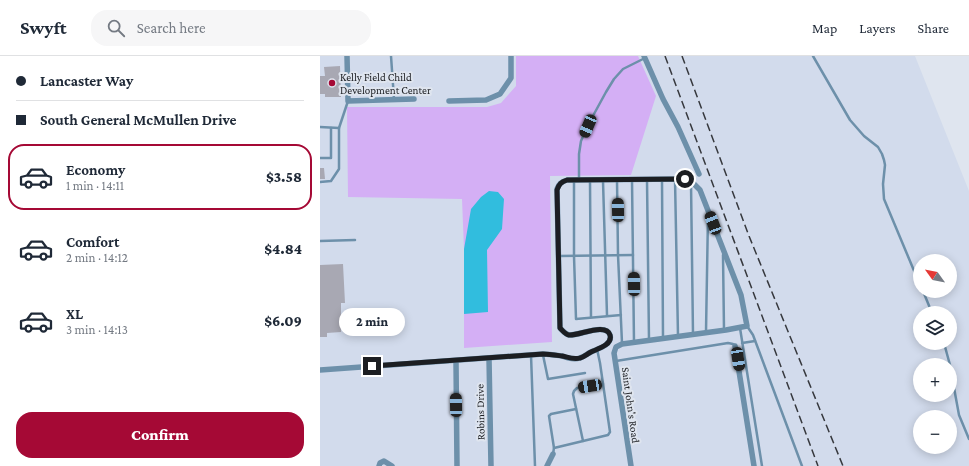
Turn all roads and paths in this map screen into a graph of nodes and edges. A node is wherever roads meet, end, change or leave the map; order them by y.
1 (347, 56) edge
2 (391, 56) edge
3 (511, 56) edge
4 (813, 56) edge
5 (645, 57) edge
6 (414, 99) dead end
7 (394, 100) junction
8 (348, 101) junction
9 (449, 101) dead end
10 (320, 128) edge
11 (331, 128) junction
12 (339, 128) junction
13 (320, 158) edge
14 (699, 174) dead end
15 (577, 180) junction
16 (590, 180) junction
17 (603, 180) junction
18 (617, 180) junction
19 (632, 180) junction
20 (647, 180) junction
21 (662, 180) junction
22 (675, 180) junction
23 (320, 182) edge
24 (691, 182) junction
25 (708, 210) junction
26 (355, 240) dead end
27 (320, 241) edge
28 (723, 249) junction
29 (633, 255) junction
30 (558, 256) junction
31 (574, 256) junction
32 (590, 256) junction
33 (605, 256) junction
34 (618, 256) junction
35 (913, 268) edge
36 (621, 315) junction
37 (607, 316) junction
38 (591, 317) junction
39 (747, 326) junction
40 (740, 327) junction
41 (724, 330) junction
42 (706, 332) junction
43 (693, 334) junction
44 (678, 336) junction
45 (663, 338) junction
46 (649, 340) junction
47 (755, 341) junction
48 (634, 342) junction
49 (742, 343) junction
50 (622, 344) junction
51 (735, 346) joint
52 (596, 349) junction
53 (543, 354) junction
54 (531, 355) junction
55 (489, 358) junction
56 (456, 361) junction
57 (615, 361) junction
58 (320, 370) edge
59 (585, 374) dead end
60 (603, 384) junction
61 (957, 402) edge
62 (576, 409) junction
63 (969, 439) edge
64 (583, 441) junction
65 (554, 451) junction
66 (379, 466) edge
67 (392, 466) edge
68 (457, 466) edge
69 (492, 466) edge
70 (535, 466) edge
71 (547, 466) edge
72 (631, 466) edge
73 (754, 466) edge
74 (762, 466) edge
75 (802, 466) edge

1 - 8 street
2 - 7 lane
3 - 9 street
4 - 35 lane
5 - 14 street
5 - 15 lane
6 - 7 street
7 - 8 street
8 - 12 lane
10 - 11 lane
11 - 12 lane
11 - 13 lane
12 - 23 lane
15 - 16 street
15 - 30 street
15 - 31 lane
16 - 17 street
16 - 32 lane
17 - 18 street
17 - 33 lane
18 - 19 street
18 - 34 lane
19 - 20 street
19 - 29 lane
20 - 21 street
20 - 46 lane
21 - 22 street
21 - 45 lane
22 - 24 street
22 - 44 lane
24 - 25 street
24 - 43 lane
25 - 28 street
25 - 42 lane
26 - 27 lane
28 - 39 street
28 - 41 lane
29 - 34 lane
29 - 48 lane
30 - 31 lane
30 - 52 street
31 - 32 lane
31 - 38 lane
32 - 33 lane
32 - 38 lane
33 - 34 lane
33 - 37 lane
34 - 36 lane
36 - 37 lane
36 - 50 lane
37 - 38 lane
39 - 40 street
39 - 47 lane
40 - 41 street
40 - 49 lane
41 - 42 street
42 - 43 street
43 - 44 street
44 - 45 street
45 - 46 street
46 - 48 street
47 - 49 lane
47 - 75 lane
48 - 50 street
49 - 74 lane
50 - 57 street, Saint John's Road
51 - 57 lane
51 - 73 street
52 - 53 street
52 - 60 lane
53 - 54 street
53 - 59 lane
54 - 55 street
54 - 70 lane
55 - 56 street
55 - 69 street, Robins Drive
56 - 58 street
56 - 68 street
57 - 72 street, Saint John's Road
60 - 62 lane
60 - 64 lane
61 - 63 lane
62 - 64 lane
62 - 65 lane
64 - 65 lane
65 - 71 street
66 - 67 street

